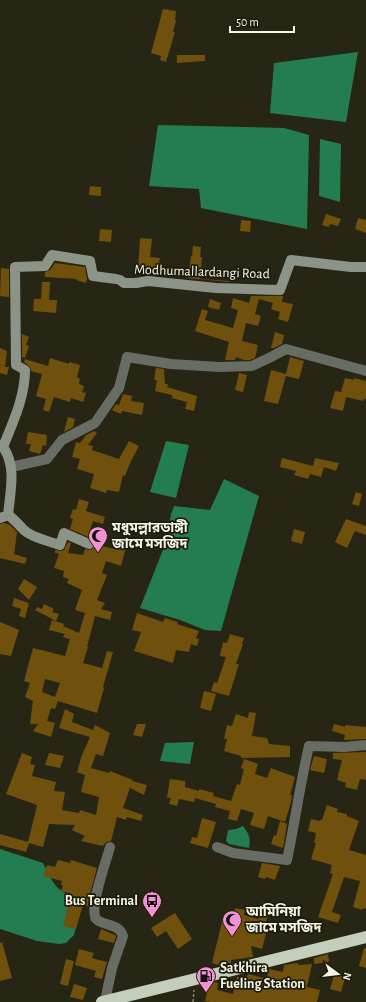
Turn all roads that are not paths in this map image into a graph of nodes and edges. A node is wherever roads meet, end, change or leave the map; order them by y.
1 (366, 267) edge
2 (366, 371) edge
3 (11, 467) junction
4 (4, 516) edge
5 (89, 544) dead end
6 (366, 745) edge
7 (110, 847) dead end
8 (217, 847) dead end
9 (366, 937) edge
10 (104, 1002) edge

1 - 3 street, Modhumallardangi Road
2 - 3 street
3 - 4 street, Modhumallardangi Road
4 - 5 street
6 - 8 street
7 - 10 street
9 - 10 highway

